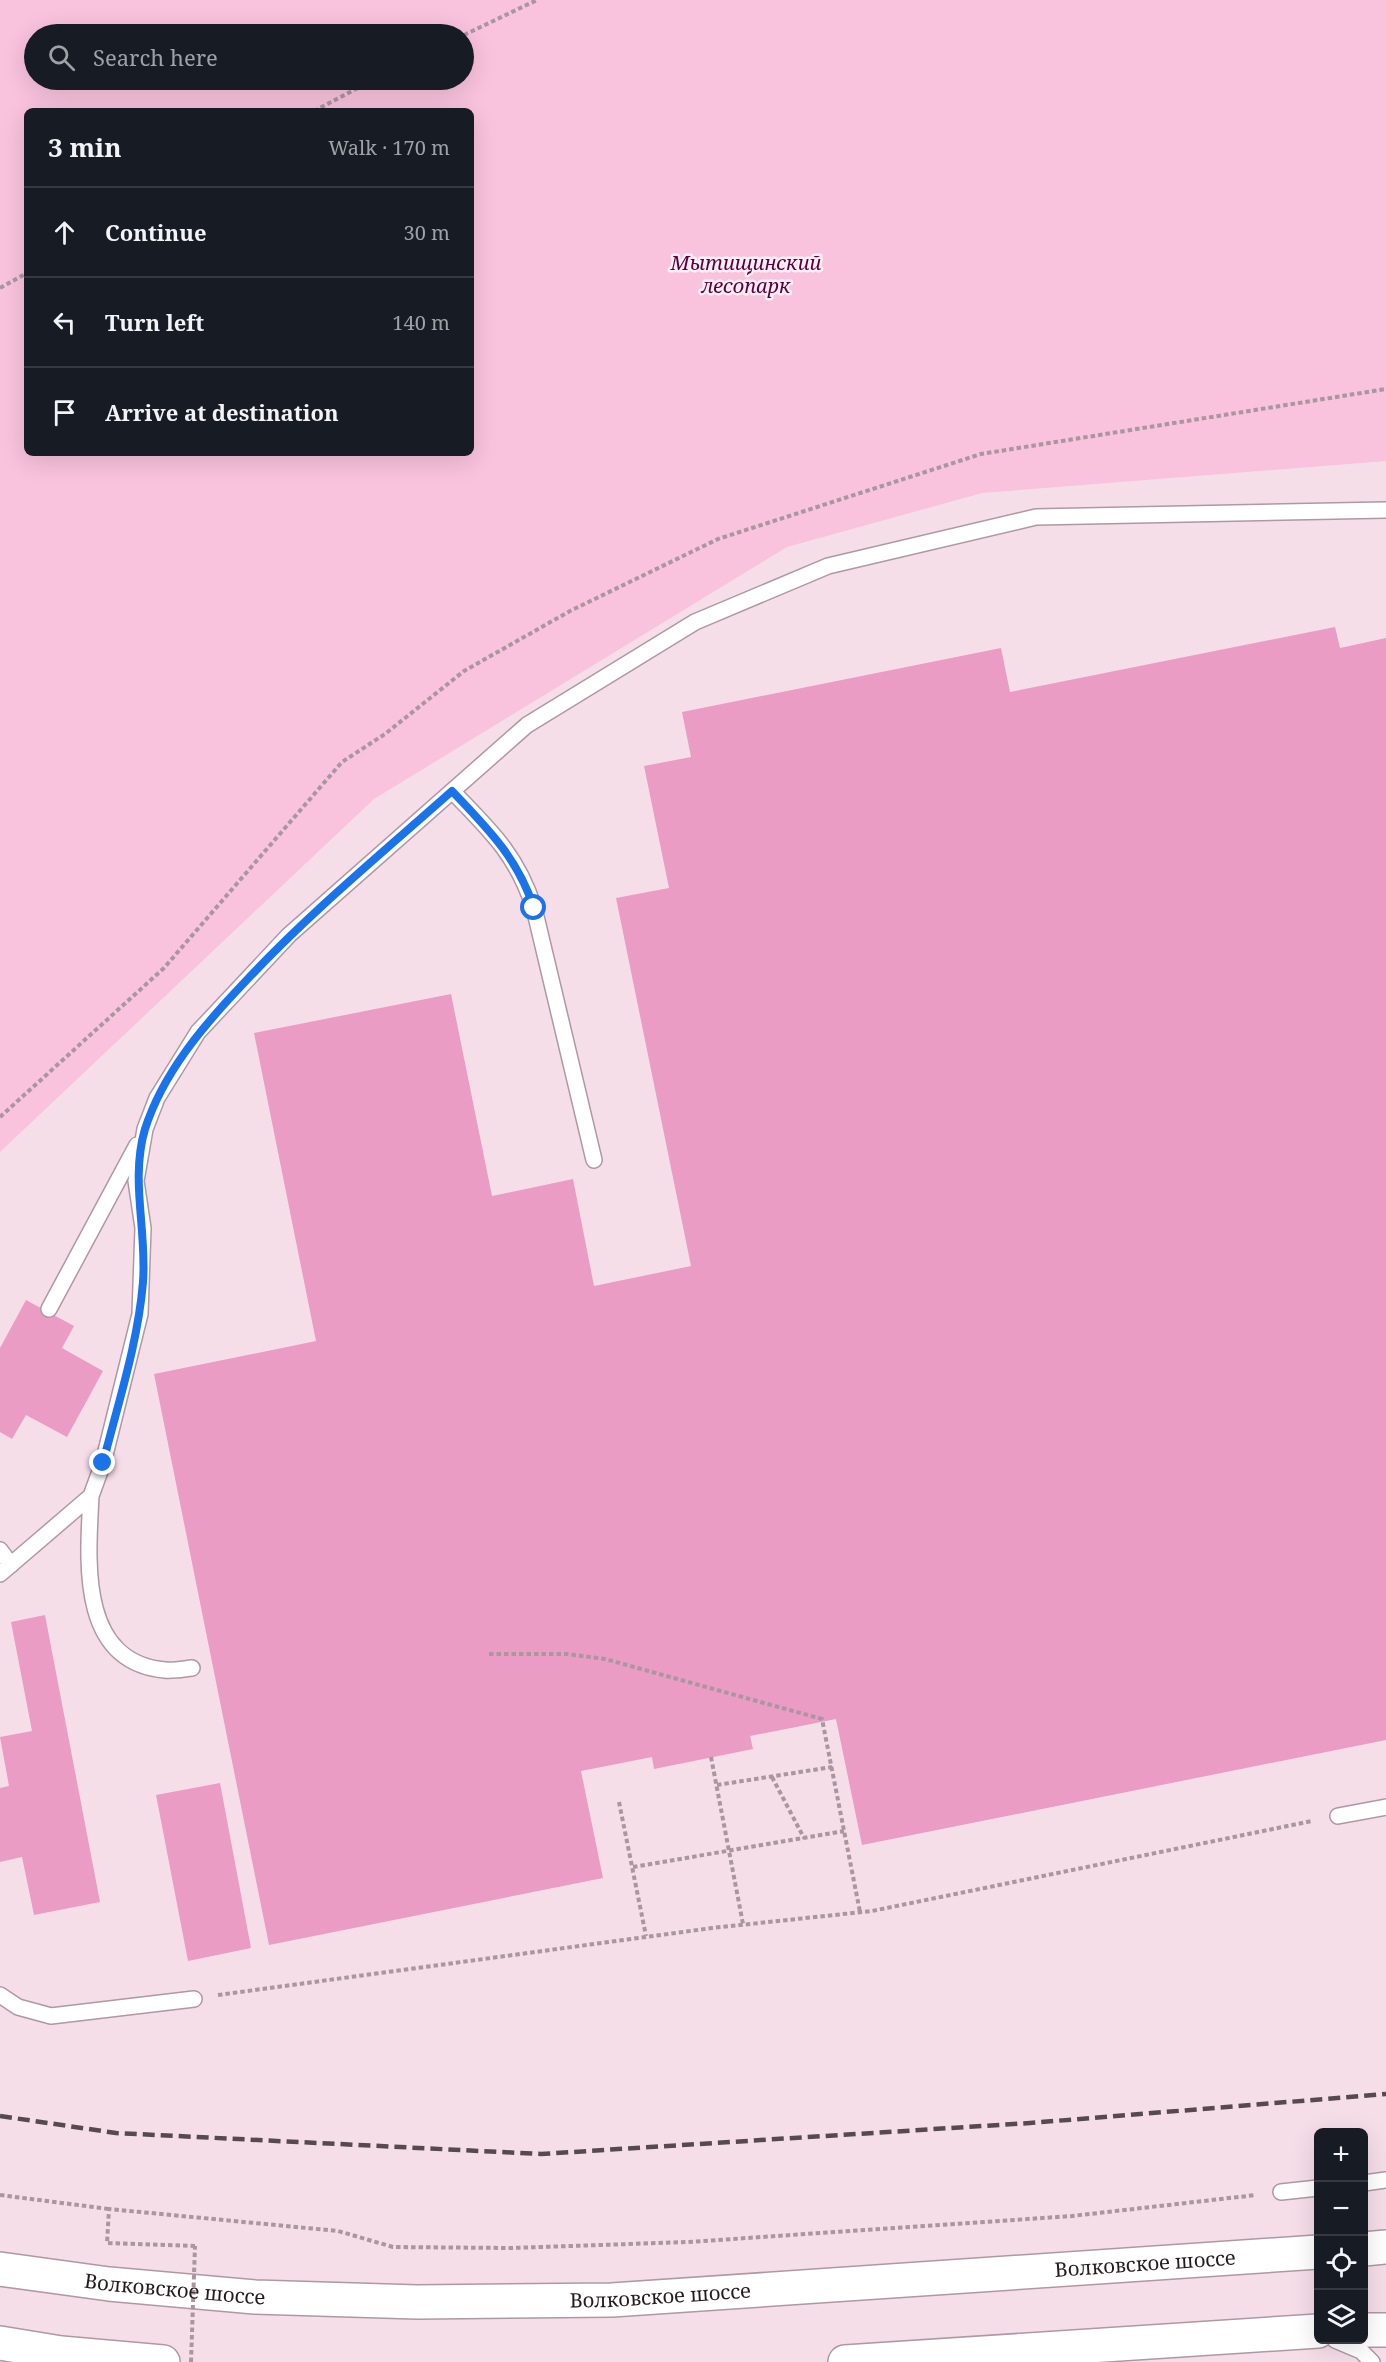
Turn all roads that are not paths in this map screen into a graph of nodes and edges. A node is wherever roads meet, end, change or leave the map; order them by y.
1 (1386, 510) edge
2 (452, 791) junction
3 (145, 1129) junction
4 (594, 1160) dead end
5 (49, 1309) dead end
6 (91, 1496) junction
7 (0, 1550) edge
8 (5, 1569) edge
9 (192, 1668) dead end
10 (1386, 1807) edge
11 (1338, 1816) road end
12 (0, 1995) edge
13 (194, 1998) road end
14 (1386, 2180) edge
15 (1368, 2182) edge
16 (1314, 2188) edge
17 (1281, 2192) road end
18 (1386, 2247) edge
19 (1368, 2249) edge
20 (1314, 2252) edge
21 (0, 2269) edge
22 (1368, 2330) edge
23 (1386, 2330) edge
24 (1314, 2333) edge
25 (0, 2343) edge
26 (1346, 2344) edge
27 (163, 2362) edge
28 (845, 2362) edge
29 (1372, 2362) edge

1 - 2 lane
2 - 3 lane
2 - 4 lane
3 - 5 lane
3 - 6 lane
6 - 8 lane
6 - 9 lane
7 - 8 lane
10 - 11 lane
12 - 13 lane
14 - 15 lane
16 - 17 lane
18 - 19 main road
20 - 21 main road, Волковское шоссе
22 - 23 main road
24 - 28 main road
25 - 27 main road
26 - 29 lane

